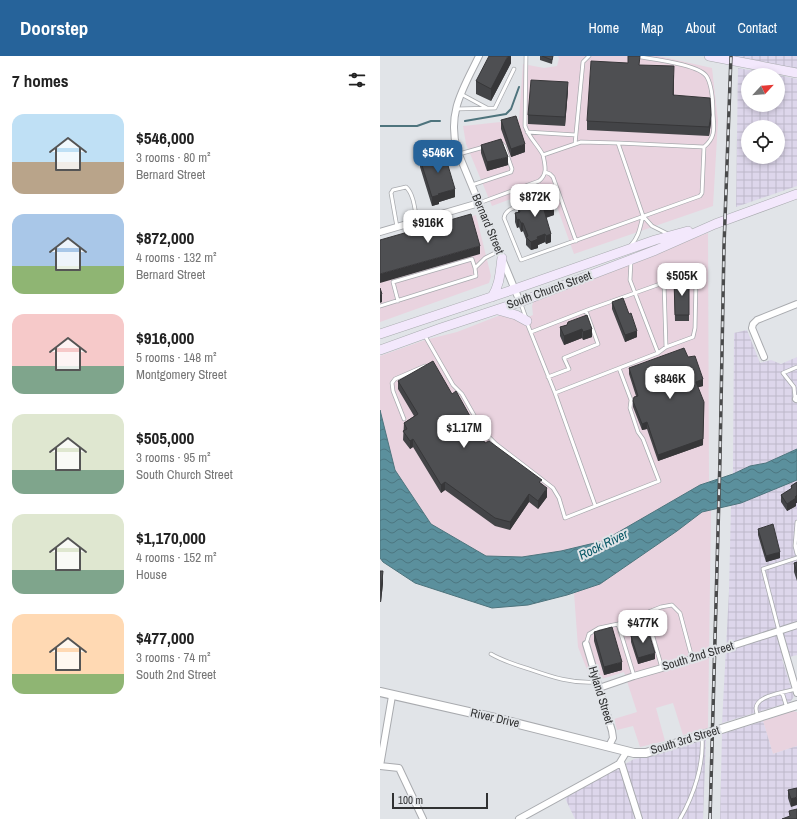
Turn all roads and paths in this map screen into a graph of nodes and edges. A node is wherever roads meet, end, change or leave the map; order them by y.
1 (479, 56) edge
2 (526, 56) edge
3 (589, 56) edge
4 (635, 56) edge
5 (709, 56) edge
6 (720, 57) edge
7 (739, 59) edge
8 (514, 69) dead end
9 (797, 73) edge
10 (461, 94) junction
11 (456, 109) junction
12 (488, 109) junction
13 (527, 132) junction
14 (576, 135) junction
15 (497, 142) edge
16 (618, 143) junction
17 (575, 144) junction
18 (490, 145) edge
19 (704, 147) junction
20 (459, 154) junction
21 (543, 155) junction
22 (545, 172) junction
23 (472, 185) junction
24 (525, 187) junction
25 (797, 194) edge
26 (479, 203) junction
27 (643, 216) junction
28 (417, 221) junction
29 (715, 224) junction
30 (397, 227) junction
31 (380, 232) edge
32 (673, 235) junction
33 (576, 241) junction
34 (625, 250) junction
35 (501, 254) junction
36 (631, 260) junction
37 (475, 268) junction
38 (664, 283) junction
39 (515, 289) junction
40 (634, 294) junction
41 (492, 297) junction
42 (398, 301) junction
43 (520, 302) junction
44 (797, 304) edge
45 (380, 306) edge
46 (496, 310) junction
47 (586, 311) junction
48 (527, 321) junction
49 (531, 332) junction
50 (380, 334) edge
51 (424, 334) junction
52 (666, 347) junction
53 (380, 350) edge
54 (658, 353) junction
55 (764, 357) dead end
56 (439, 360) junction
57 (433, 362) edge
58 (427, 365) edge
59 (797, 367) edge
60 (619, 368) junction
61 (548, 377) junction
62 (796, 387) edge
63 (555, 392) junction
64 (796, 398) edge
65 (404, 419) dead end
66 (595, 505) junction
67 (797, 522) edge
68 (796, 546) edge
69 (797, 554) edge
70 (797, 558) edge
71 (646, 613) junction
72 (618, 624) junction
73 (797, 626) edge
74 (779, 631) junction
75 (586, 644) joint
76 (491, 654) dead end
77 (692, 659) junction
78 (662, 668) junction
79 (634, 676) junction
80 (598, 685) junction
81 (796, 691) edge
82 (380, 692) edge
83 (781, 693) junction
84 (392, 696) junction
85 (797, 705) edge
86 (787, 708) junction
87 (758, 717) junction
88 (702, 735) junction
89 (609, 746) junction
90 (627, 751) junction
91 (621, 762) junction
92 (380, 766) edge
93 (423, 819) edge
94 (520, 819) edge
95 (639, 819) edge
96 (680, 819) edge

1 - 10 street, Bernard Street
2 - 13 lane
3 - 14 lane
4 - 19 lane
5 - 6 main road
6 - 7 main road
7 - 9 main road
8 - 12 lane
10 - 11 street, Bernard Street
10 - 12 lane
11 - 12 lane
11 - 20 street, Bernard Street
13 - 14 lane
13 - 21 lane
14 - 17 lane
15 - 23 lane
16 - 17 lane
16 - 19 lane
16 - 27 lane
17 - 21 lane
18 - 20 lane
19 - 27 lane
20 - 23 street, Bernard Street
21 - 22 lane
22 - 24 lane
22 - 33 lane
23 - 26 street, Bernard Street
24 - 26 lane
24 - 33 lane
25 - 29 main road, South Church Street
26 - 28 street
26 - 35 street, Bernard Street
27 - 32 lane
27 - 33 lane
27 - 34 lane
28 - 30 street
28 - 30 lane
29 - 32 main road, South Church Street
29 - 36 main road, South Church Street
30 - 31 street
32 - 34 main road, South Church Street
34 - 39 main road, South Church Street
35 - 37 lane
35 - 39 street, Bernard Street
35 - 41 main road
36 - 40 lane
36 - 43 main road, South Church Street
37 - 42 lane
37 - 42 lane
38 - 40 lane
38 - 52 lane
38 - 52 lane
39 - 41 main road, South Church Street
39 - 43 street, Bernard Street
40 - 47 lane
40 - 54 lane
41 - 50 main road, South Church Street
42 - 45 lane
43 - 46 main road, South Church Street
43 - 48 lane
44 - 55 street
46 - 48 main road
46 - 51 main road, South Church Street
47 - 49 lane
47 - 61 lane
48 - 49 lane
49 - 61 lane
51 - 53 main road, South Church Street
51 - 56 lane
52 - 54 lane
54 - 60 lane
56 - 57 lane
56 - 66 lane
58 - 65 lane
59 - 62 lane
60 - 63 lane
60 - 66 lane
61 - 63 lane
62 - 64 lane
63 - 66 lane
67 - 68 lane
68 - 69 lane
70 - 74 lane
71 - 72 lane
71 - 77 lane
71 - 78 lane
72 - 75 lane
72 - 79 lane
73 - 74 street, South 2nd Street
74 - 77 street, South 2nd Street
74 - 81 street
75 - 80 street, Hyland Street
76 - 80 lane
77 - 78 street, South 2nd Street
78 - 79 street, South 2nd Street
79 - 80 street, South 2nd Street
80 - 89 street, Hyland Street
81 - 83 lane
82 - 84 street, River Drive
83 - 86 lane
83 - 87 lane
84 - 89 street, River Drive
84 - 92 street
85 - 86 street, South 3rd Street
86 - 87 street, South 3rd Street
87 - 88 street, South 3rd Street
88 - 90 street, South 3rd Street
88 - 96 lane
89 - 90 street, River Drive
90 - 91 street
91 - 94 street
91 - 95 street
92 - 93 street

